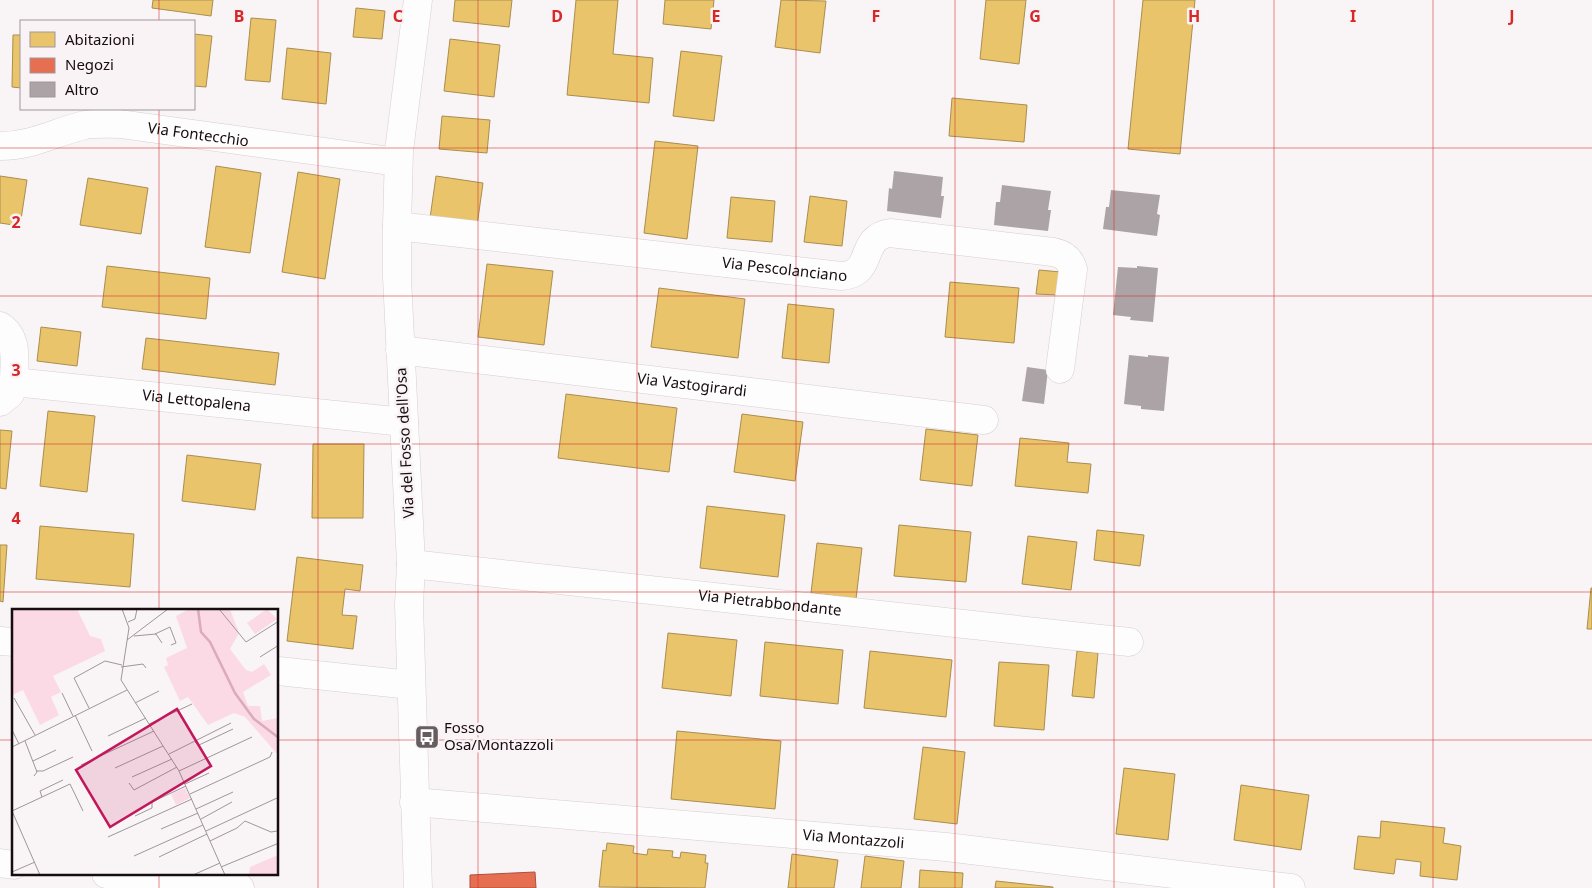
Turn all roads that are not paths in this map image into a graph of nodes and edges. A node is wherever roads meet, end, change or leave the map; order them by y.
1 (418, 0) edge
2 (0, 146) edge
3 (398, 162) junction
4 (397, 226) junction
5 (0, 326) edge
6 (400, 350) junction
7 (1060, 369) dead end
8 (7, 392) edge
9 (984, 420) dead end
10 (404, 422) junction
11 (412, 564) junction
12 (1129, 642) dead end
13 (279, 671) edge
14 (411, 685) junction
15 (414, 802) junction
16 (125, 876) edge
17 (240, 888) edge
18 (418, 888) edge
19 (1291, 888) edge

1 - 3 street, Via del Fosso dell'Osa
2 - 3 street, Via Fontecchio
3 - 4 street, Via del Fosso dell'Osa
4 - 6 street, Via del Fosso dell'Osa
4 - 7 street, Via Pescolanciano
5 - 8 street
6 - 9 street, Via Vastogirardi
6 - 10 street, Via del Fosso dell'Osa
8 - 10 street, Via Lettopalena
10 - 11 street, Via del Fosso dell'Osa
11 - 12 street, Via Pietrabbondante
11 - 14 street, Via del Fosso dell'Osa
13 - 14 street
14 - 15 street, Via del Fosso dell'Osa
15 - 18 street, Via del Fosso dell'Osa
15 - 19 street, Via Montazzoli
16 - 17 street

